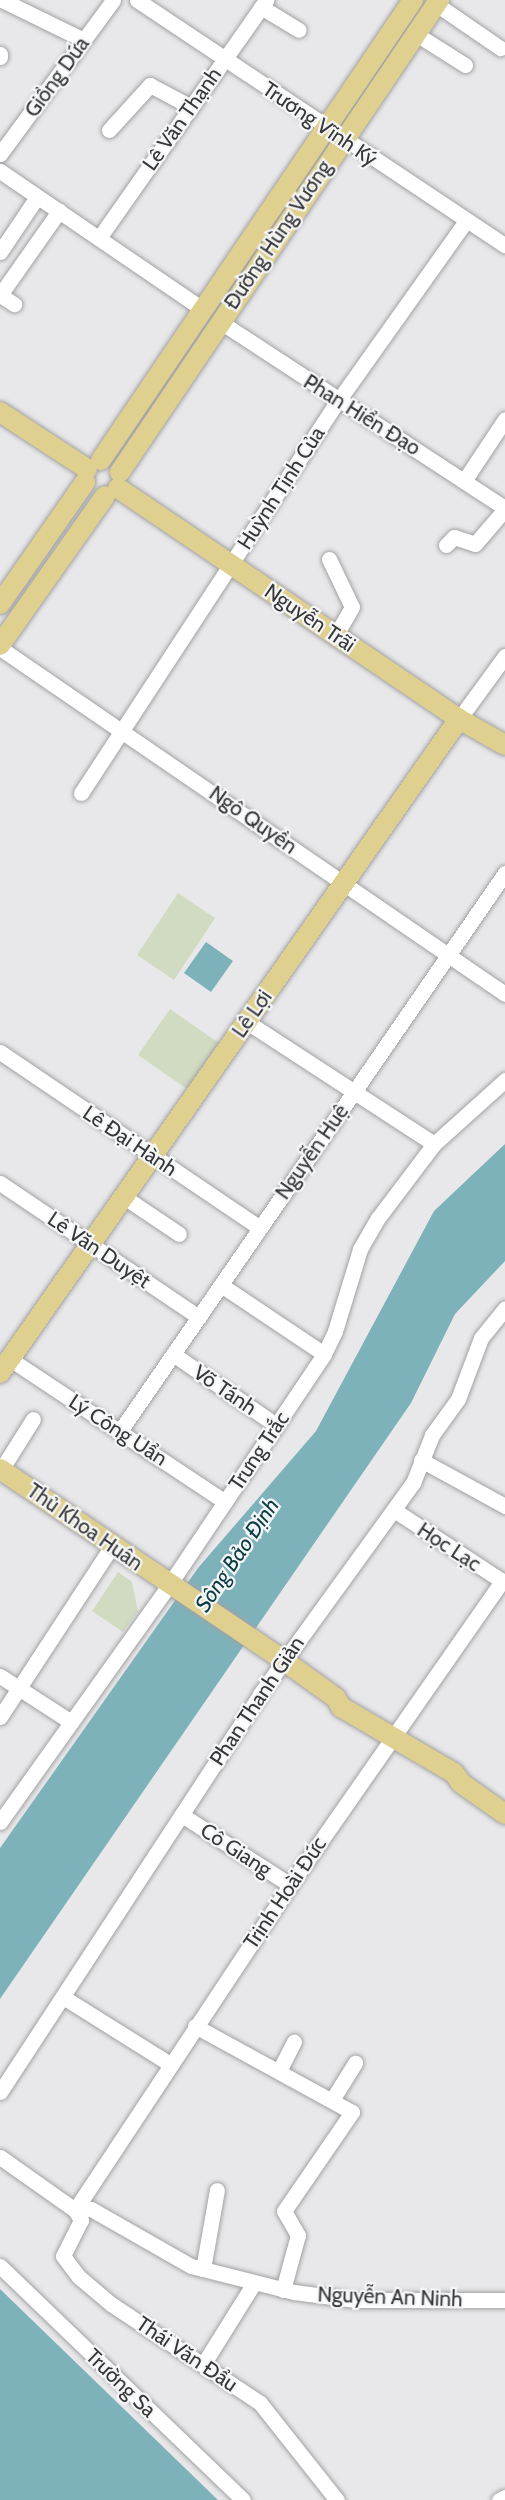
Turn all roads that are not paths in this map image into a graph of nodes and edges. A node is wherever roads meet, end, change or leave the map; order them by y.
1 (2, 0) edge
2 (113, 0) edge
3 (137, 0) edge
4 (413, 0) edge
5 (438, 2) edge
6 (263, 4) edge
7 (299, 30) dead end
8 (416, 34) junction
9 (84, 40) junction
10 (500, 48) dead end
11 (224, 59) junction
12 (465, 65) dead end
13 (190, 107) junction
14 (325, 127) junction
15 (110, 130) dead end
16 (343, 140) junction
17 (0, 154) edge
18 (0, 171) edge
19 (37, 197) junction
20 (59, 211) junction
21 (466, 221) junction
22 (99, 238) junction
23 (505, 245) edge
24 (0, 252) edge
25 (0, 295) edge
26 (14, 304) dead end
27 (202, 309) junction
28 (219, 321) junction
29 (338, 401) junction
30 (0, 412) edge
31 (505, 419) edge
32 (91, 470) junction
33 (464, 481) junction
34 (114, 485) junction
35 (505, 508) edge
36 (446, 545) dead end
37 (329, 558) dead end
38 (231, 565) junction
39 (0, 604) edge
40 (336, 635) junction
41 (0, 647) edge
42 (505, 656) edge
43 (459, 719) junction
44 (120, 729) junction
45 (505, 745) edge
46 (81, 793) dead end
47 (505, 873) edge
48 (343, 883) junction
49 (448, 956) junction
50 (505, 994) edge
51 (247, 1022) junction
52 (0, 1052) edge
53 (505, 1080) edge
54 (355, 1091) junction
55 (434, 1144) junction
56 (152, 1157) junction
57 (0, 1183) edge
58 (124, 1197) junction
59 (260, 1228) junction
60 (179, 1234) dead end
61 (91, 1244) junction
62 (221, 1285) junction
63 (505, 1308) edge
64 (199, 1317) junction
65 (173, 1354) junction
66 (324, 1354) junction
67 (5, 1366) edge
68 (33, 1419) dead end
69 (276, 1425) junction
70 (120, 1431) junction
71 (421, 1460) junction
72 (1, 1470) edge
73 (225, 1502) junction
74 (505, 1506) edge
75 (394, 1510) junction
76 (112, 1546) junction
77 (504, 1582) edge
78 (173, 1588) junction
79 (276, 1656) junction
80 (0, 1676) edge
81 (19, 1688) junction
82 (0, 1717) edge
83 (71, 1722) junction
84 (392, 1737) junction
85 (505, 1814) edge
86 (182, 1815) junction
87 (0, 1822) edge
88 (290, 1885) junction
89 (63, 1997) junction
90 (195, 2025) junction
91 (294, 2043) dead end
92 (355, 2063) dead end
93 (170, 2064) junction
94 (279, 2071) junction
95 (0, 2092) edge
96 (332, 2100) junction
97 (0, 2157) edge
98 (218, 2190) dead end
99 (76, 2209) junction
100 (0, 2265) edge
101 (203, 2269) junction
102 (254, 2283) junction
103 (283, 2290) junction
104 (505, 2301) edge
105 (204, 2363) junction
106 (505, 2497) edge
107 (243, 2500) edge
108 (337, 2500) edge
109 (498, 2500) edge

1 - 9 street
2 - 9 street, Giồng Dứa
3 - 11 street, Trương Vĩnh Ký
4 - 14 main road, Đường Hùng Vương
5 - 8 main road, Đường Hùng Vương
5 - 10 street
6 - 7 street
6 - 11 street, Lê Văn Thạnh
8 - 12 street
8 - 16 main road, Đường Hùng Vương
9 - 17 street, Giồng Dứa
11 - 13 street, Lê Văn Thạnh
11 - 14 street, Trương Vĩnh Ký
13 - 15 street
13 - 22 street, Lê Văn Thạnh
14 - 16 street, Trương Vĩnh Ký
14 - 27 main road, Đường Hùng Vương
16 - 21 street, Trương Vĩnh Ký
16 - 28 main road, Đường Hùng Vương
18 - 19 street
19 - 20 street
19 - 24 street
20 - 22 street
20 - 25 street
21 - 23 street, Trương Vĩnh Ký
21 - 29 street, Huỳnh Tịnh Của
22 - 27 street
25 - 26 street
27 - 32 main road, Đường Hùng Vương
28 - 29 street, Phan Hiển Đạo
28 - 34 main road, Đường Hùng Vương
29 - 33 street, Phan Hiển Đạo
29 - 38 street, Huỳnh Tịnh Của
30 - 32 main road, Nguyễn Trãi
31 - 33 street
32 - 34 main road, Nguyễn Trãi
32 - 34 main road, Nguyễn Trãi
32 - 39 main road, Đường Hùng Vương
33 - 35 street, Phan Hiển Đạo
34 - 38 main road, Nguyễn Trãi
34 - 41 main road, Đường Hùng Vương
35 - 36 street
37 - 40 street
38 - 40 main road, Nguyễn Trãi
38 - 44 street, Huỳnh Tịnh Của
40 - 43 main road, Nguyễn Trãi
41 - 44 street, Ngô Quyền
42 - 43 street, Lê Lợi
43 - 45 main road, Nguyễn Trãi
43 - 48 main road, Lê Lợi
44 - 46 street, Huỳnh Tịnh Của
44 - 48 street, Ngô Quyền
47 - 49 street, Nguyễn Huệ
48 - 49 street, Ngô Quyền
48 - 51 main road, Lê Lợi
49 - 50 street, Ngô Quyền
49 - 54 street, Nguyễn Huệ
51 - 54 street
51 - 56 main road, Lê Lợi
52 - 56 street, Lê Đại Hành
53 - 55 street, Trưng Trắc
54 - 55 street
54 - 59 street, Nguyễn Huệ
55 - 66 street, Trưng Trắc
56 - 58 main road, Lê Lợi
56 - 59 street, Lê Đại Hành
57 - 61 street, Lê Văn Duyệt
58 - 60 street
58 - 61 main road, Lê Lợi
59 - 62 street, Nguyễn Huệ
61 - 64 street, Lê Văn Duyệt
61 - 67 main road, Lê Lợi
62 - 64 street, Nguyễn Huệ
62 - 66 street
63 - 71 street, Phan Thanh Giản
64 - 65 street, Nguyễn Huệ
65 - 69 street, Võ Tánh
65 - 70 street, Nguyễn Huệ
66 - 69 street, Trưng Trắc
67 - 70 street, Lý Công Uẩn
68 - 72 street
69 - 73 street, Trưng Trắc
70 - 73 street, Lý Công Uẩn
71 - 74 street
71 - 75 street, Phan Thanh Giản
72 - 76 main road, Thủ Khoa Huân
73 - 78 street, Trưng Trắc
75 - 77 street, Học Lạc
75 - 79 street, Phan Thanh Giản
76 - 78 main road, Thủ Khoa Huân
76 - 81 street
77 - 84 street, Trịnh Hoài Đức
78 - 79 main road, Thủ Khoa Huân
78 - 83 street, Trưng Trắc
79 - 84 main road, Thủ Khoa Huân
79 - 86 street, Phan Thanh Giản
80 - 81 street
81 - 82 street
81 - 83 street
83 - 87 street, Trưng Trắc
84 - 85 main road, Thủ Khoa Huân
84 - 88 street, Trịnh Hoài Đức
86 - 88 street, Cô Giang
86 - 89 street, Phan Thanh Giản
88 - 90 street, Trịnh Hoài Đức
89 - 93 street
89 - 95 street, Phan Thanh Giản
90 - 93 street, Trịnh Hoài Đức
90 - 94 street
91 - 94 street
92 - 96 street
93 - 99 street, Trịnh Hoài Đức
94 - 96 street
96 - 103 street
97 - 99 street, Nguyễn An Ninh
98 - 101 street
99 - 101 street, Nguyễn An Ninh
99 - 105 street, Thái Văn Đẩu
100 - 107 street, Trường Sa
101 - 102 street, Nguyễn An Ninh
102 - 103 street, Nguyễn An Ninh
102 - 105 street
103 - 104 street, Nguyễn An Ninh
105 - 108 street, Thái Văn Đẩu
106 - 109 street

